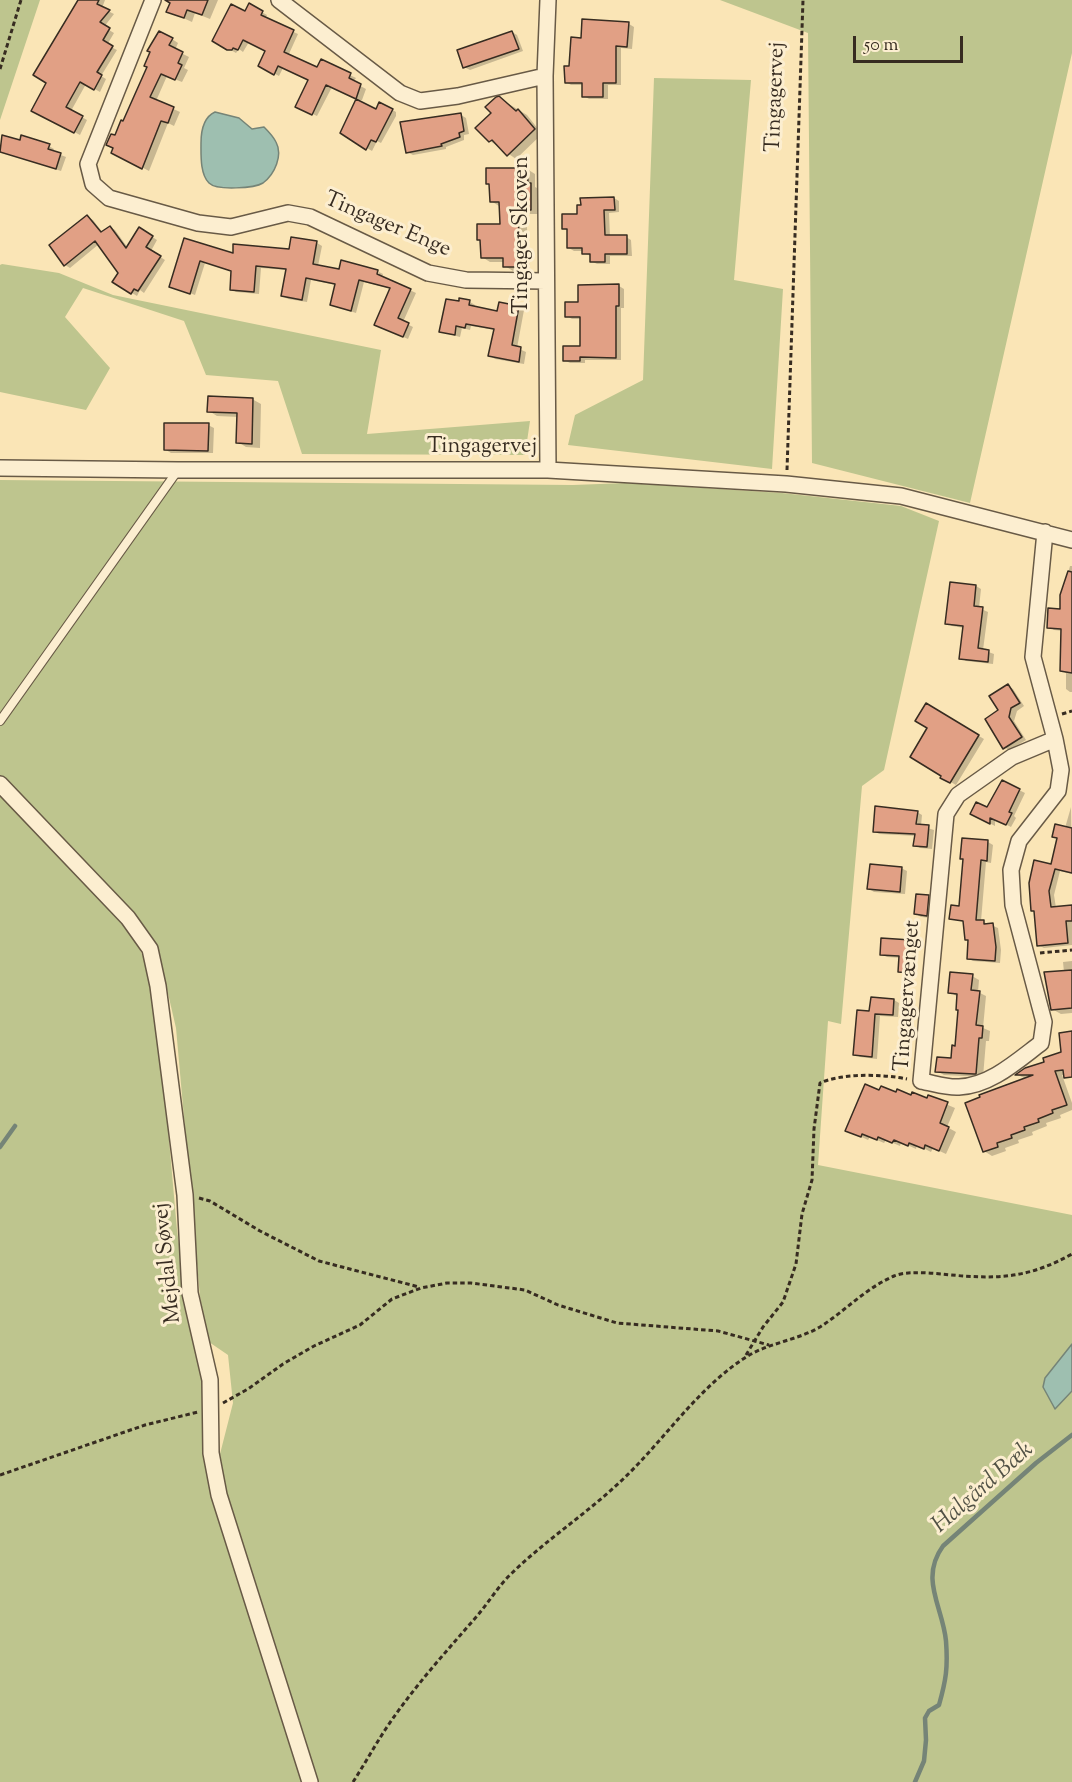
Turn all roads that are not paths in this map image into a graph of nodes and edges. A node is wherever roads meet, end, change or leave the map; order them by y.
1 (153, 0) edge
2 (279, 0) edge
3 (548, 0) edge
4 (545, 76) junction
5 (546, 281) junction
6 (0, 468) edge
7 (548, 470) junction
8 (178, 471) junction
9 (1045, 532) junction
10 (1072, 540) edge
11 (0, 721) edge
12 (1055, 739) junction
13 (0, 784) edge
14 (310, 1782) edge

1 - 5 street, Tingager Enge
2 - 4 street
3 - 4 street, Tingager Skoven
4 - 5 street, Tingager Skoven
5 - 7 street, Tingager Skoven
6 - 8 street, Tingagervej
7 - 8 street, Tingagervej
7 - 9 street, Tingagervej
8 - 11 lane
9 - 10 street, Tingagervej
9 - 12 street, Tingagervænget
12 - 12 street, Tingagervænget
13 - 14 street, Mejdal Søvej

